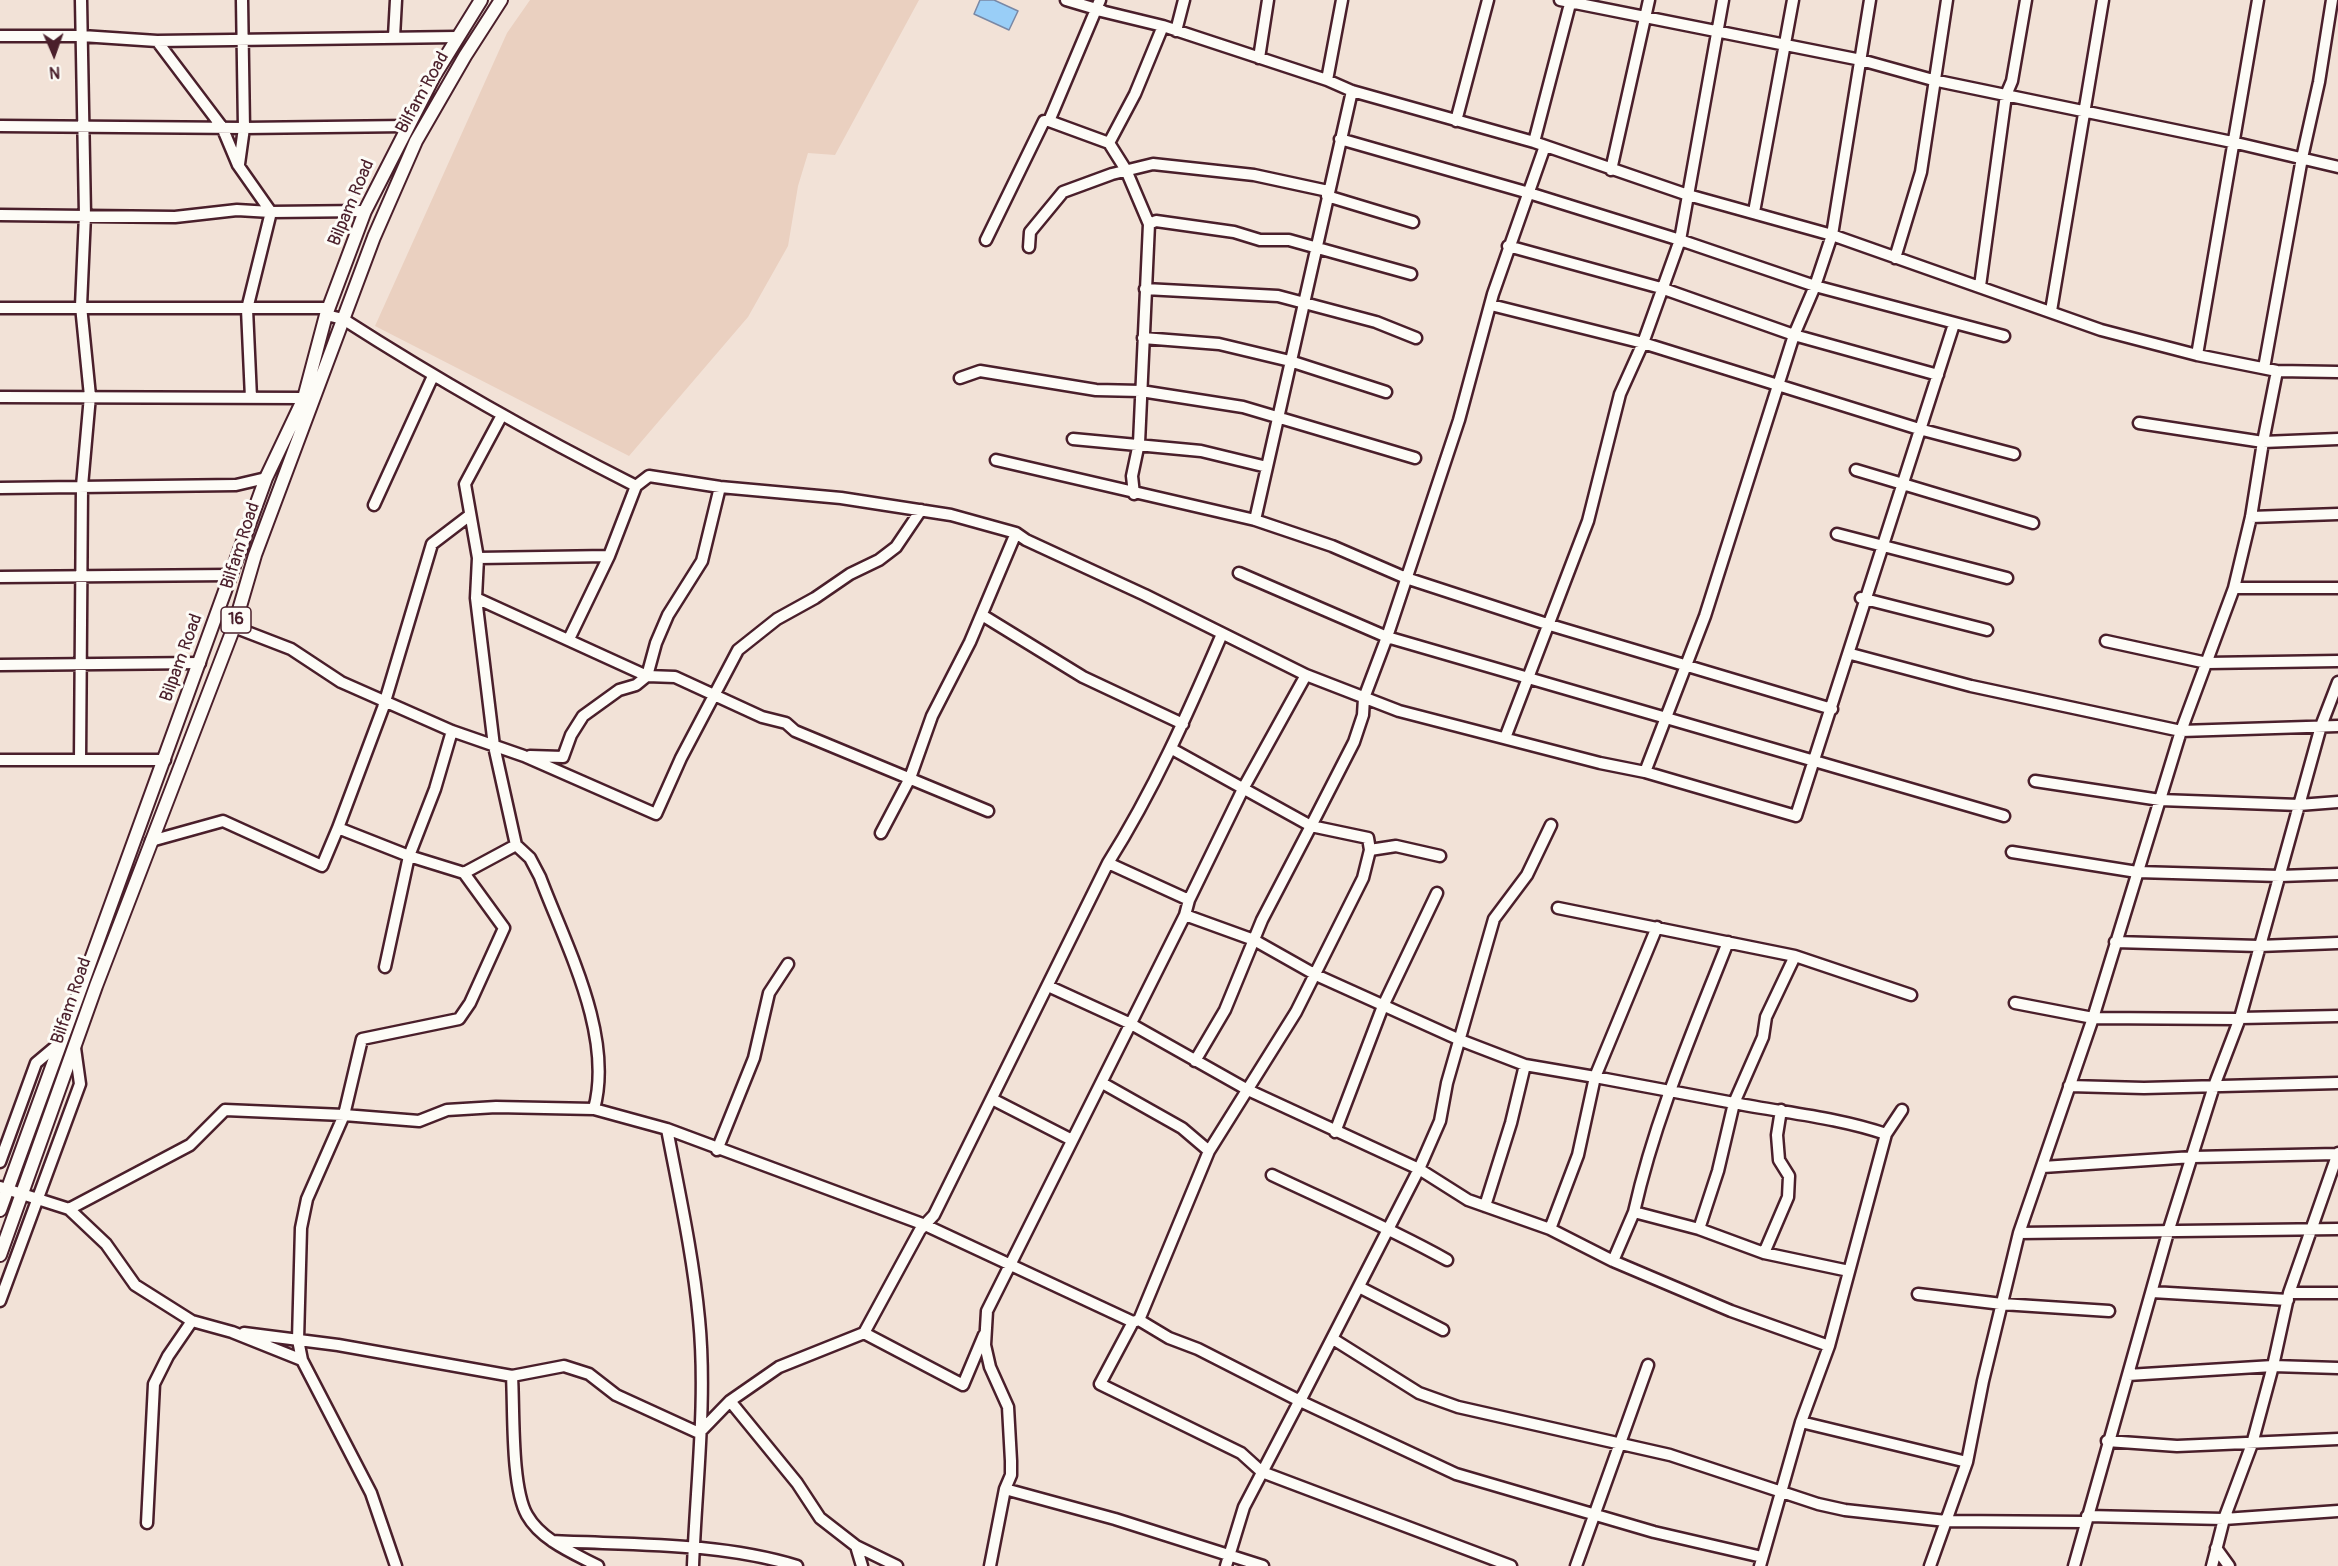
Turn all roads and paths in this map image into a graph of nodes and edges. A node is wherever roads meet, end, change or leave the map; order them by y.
1 (81, 0) edge
2 (242, 0) edge
3 (396, 0) edge
4 (481, 0) edge
5 (501, 0) edge
6 (1066, 0) edge
7 (1184, 0) edge
8 (1268, 0) edge
9 (1342, 0) edge
10 (1488, 0) edge
11 (1649, 0) edge
12 (1723, 0) edge
13 (1793, 0) edge
14 (1870, 0) edge
15 (1947, 0) edge
16 (2026, 0) edge
17 (2103, 0) edge
18 (2258, 0) edge
19 (1567, 1) edge
20 (2331, 2) edge
21 (1098, 5) edge
22 (1646, 16) junction
23 (1168, 30) junction
24 (1717, 32) junction
25 (0, 36) edge
26 (82, 36) junction
27 (394, 37) junction
28 (457, 37) junction
29 (243, 39) junction
30 (157, 41) junction
31 (1785, 46) junction
32 (1259, 58) junction
33 (1861, 60) junction
34 (1327, 80) junction
35 (1933, 80) junction
36 (1352, 91) junction
37 (2006, 95) junction
38 (2084, 112) junction
39 (1049, 121) junction
40 (1456, 121) junction
41 (0, 126) edge
42 (81, 126) junction
43 (407, 126) junction
44 (222, 127) junction
45 (244, 128) junction
46 (1340, 139) junction
47 (2232, 142) junction
48 (1109, 143) junction
49 (1539, 144) junction
50 (2302, 158) junction
51 (238, 165) junction
52 (2338, 167) edge
53 (1126, 170) junction
54 (1611, 170) junction
55 (1528, 193) junction
56 (1328, 194) junction
57 (1688, 195) junction
58 (365, 211) junction
59 (271, 212) junction
60 (1754, 212) junction
61 (0, 215) edge
62 (85, 215) junction
63 (1413, 222) dead end
64 (1149, 224) junction
65 (1832, 236) junction
66 (986, 240) dead end
67 (1680, 240) junction
68 (1508, 246) junction
69 (1029, 247) dead end
70 (1316, 247) junction
71 (1895, 258) junction
72 (1411, 274) dead end
73 (1815, 286) junction
74 (1980, 286) junction
75 (1661, 288) junction
76 (1145, 289) junction
77 (1303, 304) junction
78 (1491, 305) junction
79 (81, 306) junction
80 (0, 308) edge
81 (247, 309) junction
82 (327, 311) junction
83 (2051, 311) junction
84 (343, 319) junction
85 (1954, 324) junction
86 (1794, 335) junction
87 (2004, 336) dead end
88 (1143, 338) junction
89 (1416, 338) dead end
90 (1643, 343) junction
91 (2197, 355) junction
92 (1290, 361) junction
93 (2264, 368) junction
94 (2277, 371) junction
95 (2338, 372) edge
96 (1938, 375) junction
97 (433, 376) junction
98 (960, 378) dead end
99 (1778, 386) junction
100 (1141, 391) junction
101 (1386, 392) dead end
102 (90, 396) junction
103 (309, 396) junction
104 (0, 397) edge
105 (251, 398) junction
106 (502, 415) junction
107 (1276, 419) junction
108 (2139, 423) dead end
109 (1919, 429) junction
110 (1073, 439) dead end
111 (2338, 439) edge
112 (2263, 442) junction
113 (1139, 443) junction
114 (2014, 454) dead end
115 (1416, 458) dead end
116 (996, 460) dead end
117 (1267, 467) junction
118 (1856, 470) dead end
119 (266, 478) junction
120 (82, 486) junction
121 (636, 486) junction
122 (720, 487) junction
123 (0, 488) edge
124 (1134, 494) junction
125 (374, 505) dead end
126 (921, 510) junction
127 (2338, 514) edge
128 (470, 515) junction
129 (2252, 517) junction
130 (1255, 520) junction
131 (2033, 523) dead end
132 (1016, 533) junction
133 (1837, 534) dead end
134 (609, 556) junction
135 (478, 558) junction
136 (1239, 573) dead end
137 (231, 575) junction
138 (80, 576) junction
139 (0, 578) edge
140 (1406, 578) junction
141 (2007, 578) dead end
142 (2234, 588) junction
143 (2338, 588) edge
144 (476, 598) junction
145 (1860, 598) dead end
146 (982, 615) junction
147 (1550, 625) junction
148 (234, 627) junction
149 (1987, 630) dead end
150 (1222, 634) junction
151 (1387, 637) junction
152 (569, 639) junction
153 (2106, 641) dead end
154 (1851, 654) dead end
155 (2338, 661) edge
156 (200, 663) junction
157 (2207, 663) junction
158 (80, 664) junction
159 (0, 665) edge
160 (1684, 665) junction
161 (1306, 675) junction
162 (647, 676) junction
163 (1529, 680) junction
164 (2338, 682) edge
165 (714, 694) junction
166 (1364, 698) junction
167 (383, 700) junction
168 (1832, 709) junction
169 (1665, 719) junction
170 (1183, 723) junction
171 (2321, 726) junction
172 (2338, 726) edge
173 (452, 731) junction
174 (2181, 731) junction
175 (1505, 738) junction
176 (494, 746) junction
177 (1173, 749) junction
178 (524, 756) junction
179 (0, 760) edge
180 (80, 760) junction
181 (165, 760) junction
182 (1812, 762) junction
183 (1645, 772) junction
184 (910, 778) junction
185 (2035, 781) dead end
186 (1244, 787) junction
187 (2160, 800) junction
188 (2338, 802) edge
189 (2299, 804) junction
190 (987, 812) dead end
191 (2004, 816) dead end
192 (1551, 825) dead end
193 (1311, 826) junction
194 (338, 828) junction
195 (881, 833) dead end
196 (151, 841) junction
197 (516, 845) junction
198 (1370, 850) junction
199 (2012, 852) dead end
200 (410, 856) junction
201 (1440, 856) dead end
202 (1108, 863) junction
203 (2137, 872) junction
204 (464, 873) junction
205 (2338, 874) edge
206 (2280, 876) junction
207 (1437, 893) dead end
208 (1189, 900) junction
209 (1558, 908) dead end
210 (1185, 915) junction
211 (1657, 927) junction
212 (1254, 940) junction
213 (1728, 942) junction
214 (2115, 942) junction
215 (2338, 943) edge
216 (2259, 946) junction
217 (1795, 956) junction
218 (788, 964) dead end
219 (386, 967) dead end
220 (1316, 975) junction
221 (1048, 986) junction
222 (1911, 995) dead end
223 (2015, 1003) dead end
224 (1383, 1006) junction
225 (2338, 1016) edge
226 (2093, 1018) junction
227 (2238, 1019) junction
228 (1131, 1024) junction
229 (1460, 1040) junction
230 (61, 1042) junction
231 (75, 1048) junction
232 (1195, 1061) junction
233 (1525, 1065) junction
234 (1595, 1077) junction
235 (2338, 1083) edge
236 (1104, 1084) dead end
237 (2069, 1086) junction
238 (2214, 1086) junction
239 (1670, 1089) junction
240 (1248, 1090) junction
241 (992, 1099) junction
242 (1734, 1103) junction
243 (594, 1109) junction
244 (1781, 1110) junction
245 (1902, 1110) dead end
246 (344, 1114) junction
247 (667, 1129) junction
248 (1335, 1132) junction
249 (1886, 1134) junction
250 (1072, 1140) junction
251 (717, 1150) junction
252 (1209, 1151) junction
253 (2337, 1154) edge
254 (2193, 1157) junction
255 (0, 1162) edge
256 (2043, 1167) junction
257 (1419, 1169) junction
258 (1272, 1174) dead end
259 (4, 1188) edge
260 (22, 1194) junction
261 (36, 1199) junction
262 (1485, 1206) junction
263 (69, 1209) junction
264 (0, 1210) edge
265 (1634, 1212) junction
266 (925, 1225) junction
267 (1389, 1228) junction
268 (2311, 1228) junction
269 (1550, 1229) junction
270 (1699, 1229) junction
271 (2169, 1229) junction
272 (2338, 1229) edge
273 (2019, 1233) junction
274 (1764, 1252) junction
275 (0, 1255) edge
276 (1447, 1260) dead end
277 (1613, 1261) junction
278 (1009, 1265) junction
279 (1850, 1271) junction
280 (1359, 1287) junction
281 (2152, 1292) junction
282 (2338, 1293) edge
283 (1918, 1294) dead end
284 (2289, 1296) junction
285 (0, 1301) edge
286 (2002, 1304) junction
287 (2109, 1311) dead end
288 (192, 1321) junction
289 (1136, 1321) junction
290 (987, 1329) junction
291 (1443, 1330) dead end
292 (232, 1332) junction
293 (864, 1333) junction
294 (1333, 1339) junction
295 (298, 1340) junction
296 (1829, 1346) junction
297 (302, 1360) junction
298 (1648, 1365) dead end
299 (2273, 1366) junction
300 (2338, 1368) edge
301 (2128, 1375) junction
302 (512, 1376) junction
303 (730, 1401) junction
304 (1300, 1401) junction
305 (1801, 1422) junction
306 (699, 1433) junction
307 (2338, 1439) edge
308 (2108, 1441) junction
309 (1620, 1442) junction
310 (2252, 1443) junction
311 (1967, 1462) junction
312 (1262, 1472) junction
313 (1005, 1489) junction
314 (1782, 1492) junction
315 (2338, 1511) edge
316 (1595, 1515) junction
317 (2086, 1519) junction
318 (2224, 1519) junction
319 (1946, 1521) junction
320 (147, 1523) dead end
321 (552, 1541) junction
322 (856, 1546) junction
323 (694, 1547) junction
324 (2216, 1548) junction
325 (1229, 1554) junction
326 (1761, 1561) edge
327 (396, 1566) edge
328 (598, 1566) edge
329 (693, 1566) edge
330 (796, 1566) edge
331 (861, 1566) edge
332 (897, 1566) edge
333 (990, 1566) edge
334 (1226, 1566) edge
335 (1263, 1566) edge
336 (1511, 1566) edge
337 (1576, 1566) edge
338 (1930, 1566) edge
339 (2074, 1566) edge
340 (2212, 1566) edge
341 (2229, 1566) edge

1 - 26 street
2 - 29 street
3 - 27 street
4 - 28 main road, Bilpam Road / 16
5 - 84 main road, Bilfam Road / 16
6 - 23 street
7 - 23 street
8 - 32 street
9 - 34 street
10 - 40 street
11 - 22 street
12 - 24 street
13 - 31 street
14 - 33 street
15 - 35 street
16 - 37 street
17 - 38 street
18 - 47 street
19 - 22 street
19 - 49 street
20 - 50 street
21 - 23 street
21 - 39 street
22 - 24 street
22 - 54 street
23 - 32 street
23 - 48 street
24 - 31 street
24 - 57 street
25 - 26 street
26 - 30 street
26 - 42 street
27 - 28 street
27 - 29 street
28 - 43 main road, Bilpam Road / 16
29 - 30 street
29 - 45 street
30 - 44 street
31 - 33 street
31 - 60 street
32 - 34 street
33 - 35 street
33 - 65 street
34 - 36 street
35 - 37 street
35 - 71 street
36 - 40 street
36 - 46 street
37 - 38 street
37 - 74 street
38 - 47 street
38 - 83 street
39 - 48 street
39 - 66 street
40 - 49 street
41 - 42 street
42 - 44 street
42 - 62 street
43 - 45 street
43 - 58 main road, Bilpam Road / 16
44 - 45 street
44 - 51 street
45 - 51 street
46 - 55 street
46 - 56 street
47 - 50 street
47 - 91 street
48 - 53 street
49 - 54 street
49 - 55 street
50 - 52 street
50 - 93 street
51 - 59 street
53 - 56 street
53 - 64 street
53 - 69 street
54 - 57 street
55 - 67 street
55 - 68 street
56 - 63 street
56 - 70 street
57 - 60 street
57 - 67 street
58 - 59 street
58 - 82 main road, Bilpam Road / 16
59 - 62 street
59 - 81 street
60 - 65 street
61 - 62 street
62 - 79 street
64 - 70 street
64 - 76 street
65 - 71 street
65 - 73 street
67 - 73 street
67 - 75 street
68 - 75 street
68 - 78 street
70 - 72 street
70 - 77 street
71 - 74 street
73 - 85 street
73 - 86 street
74 - 83 street
75 - 86 street
75 - 90 street
76 - 77 street
76 - 88 street
77 - 89 street
77 - 92 street
78 - 90 street
78 - 140 street
79 - 80 street
79 - 81 street
79 - 102 street
81 - 82 street
81 - 105 street
82 - 84 street
82 - 103 main road, Bilpam Road / 16
83 - 91 street
84 - 97 street
84 - 103 main road, Bilfam Road / 16
85 - 87 street
85 - 96 street
86 - 96 street
86 - 99 street
88 - 92 street
88 - 100 street
90 - 99 street
90 - 147 street
91 - 93 street
92 - 101 street
92 - 107 street
93 - 94 street
94 - 95 street
94 - 112 street
96 - 109 street
97 - 106 street
97 - 125 street
98 - 100 street
99 - 109 street
99 - 160 street
100 - 107 street
100 - 113 street
102 - 104 street
102 - 105 street
102 - 120 street
103 - 105 street
103 - 119 main road, Bilpam Road / 16
103 - 148 main road, Bilfam Road / 16
106 - 121 street
106 - 128 street
107 - 115 street
107 - 117 street
108 - 112 street
109 - 114 street
109 - 168 street
110 - 113 street
111 - 112 street
112 - 129 street
113 - 117 street
113 - 124 street
116 - 124 street
117 - 130 street
118 - 131 street
119 - 120 street
119 - 137 main road, Bilpam Road / 16
120 - 123 street
120 - 138 street
121 - 122 street
121 - 134 street
122 - 126 street
122 - 162 street
124 - 130 street
126 - 132 street
126 - 165 street
127 - 129 street
128 - 135 street
128 - 167 street
129 - 142 street
130 - 140 street
132 - 146 street
132 - 150 street
133 - 141 street
134 - 135 street
134 - 152 street
135 - 144 street
136 - 151 street
137 - 138 street
137 - 156 main road, Bilpam Road / 16
138 - 139 street
138 - 158 street
140 - 147 street
140 - 151 street
142 - 143 street
142 - 157 street
144 - 152 street
144 - 176 street
145 - 149 street
146 - 170 street
146 - 184 street
147 - 160 street
147 - 163 street
148 - 167 street
148 - 196 main road, Bilfam Road / 16
150 - 161 street
150 - 170 street
151 - 163 street
151 - 166 street
152 - 162 street
153 - 157 street
154 - 174 street
155 - 157 street
156 - 158 street
156 - 181 main road, Bilpam Road / 16
157 - 174 street
158 - 159 street
158 - 180 street
160 - 168 street
160 - 169 street
161 - 166 street
161 - 186 street
162 - 165 street
162 - 178 street
163 - 169 street
163 - 175 street
164 - 171 street
165 - 178 street
165 - 184 street
166 - 175 street
166 - 193 street
167 - 173 street
167 - 194 street
168 - 182 street
169 - 182 street
169 - 183 street
170 - 177 street
171 - 172 street
171 - 174 street
171 - 189 street
173 - 176 street
173 - 200 street
174 - 187 street
175 - 183 street
176 - 178 street
176 - 197 street
177 - 186 street
177 - 202 street
179 - 180 street
180 - 181 street
181 - 230 main road, Bilpam Road / 16
182 - 183 street
182 - 191 street
184 - 190 street
184 - 195 street
185 - 187 street
186 - 193 street
186 - 208 street
187 - 189 street
187 - 203 street
188 - 189 street
189 - 206 street
192 - 229 street
193 - 198 street
193 - 212 street
194 - 196 street
194 - 200 street
196 - 231 main road, Bilfam Road / 16
197 - 204 street
197 - 243 street
198 - 201 street
198 - 220 street
199 - 203 street
200 - 204 street
200 - 219 street
202 - 208 street
202 - 221 street
203 - 206 street
203 - 214 street
204 - 246 street
205 - 206 street
206 - 216 street
207 - 224 street
208 - 210 street
209 - 211 street
210 - 212 street
210 - 228 street
211 - 213 street
211 - 234 street
212 - 220 street
212 - 232 street
213 - 217 street
213 - 239 street
214 - 216 street
214 - 226 street
215 - 216 street
216 - 227 street
217 - 222 street
217 - 242 street
218 - 251 street
220 - 224 street
220 - 240 street
221 - 228 street
221 - 241 street
223 - 226 street
224 - 229 street
224 - 248 street
225 - 227 street
226 - 227 street
226 - 237 street
227 - 238 street
228 - 232 street
228 - 250 street
229 - 233 street
229 - 257 street
230 - 255 street
230 - 259 main road, Bilpam Road / 16
231 - 260 main road, Bilfam Road / 16
231 - 261 street
232 - 240 street
233 - 234 street
233 - 262 street
234 - 239 street
234 - 269 street
235 - 238 street
236 - 252 street
237 - 238 street
237 - 256 street
238 - 254 street
239 - 242 street
239 - 265 street
240 - 248 street
240 - 252 street
241 - 250 street
241 - 266 street
242 - 244 street
242 - 270 street
243 - 246 street
243 - 247 street
244 - 249 street
244 - 274 street
245 - 249 street
246 - 263 street
246 - 295 street
247 - 251 street
247 - 306 street
248 - 257 street
249 - 279 street
250 - 278 street
251 - 266 street
252 - 289 street
253 - 254 street
253 - 268 street
254 - 256 street
254 - 271 street
256 - 273 street
257 - 262 street
257 - 267 street
257 - 304 street
258 - 267 street
259 - 260 street
259 - 264 main road, Bilpam Road / 16
260 - 261 street
260 - 275 main road, Bilfam Road / 16
261 - 263 street
261 - 285 street
262 - 269 street
263 - 288 street
265 - 270 street
265 - 277 street
266 - 278 street
266 - 293 street
267 - 276 street
267 - 280 street
268 - 271 street
268 - 272 street
268 - 284 street
269 - 277 street
270 - 274 street
271 - 273 street
271 - 281 street
273 - 286 street
274 - 279 street
277 - 296 street
278 - 289 street
278 - 290 street
279 - 296 street
280 - 291 street
280 - 294 street
281 - 284 street
281 - 301 street
282 - 284 street
283 - 286 street
284 - 299 street
286 - 287 street
286 - 311 street
288 - 292 street
288 - 320 street
289 - 304 street
289 - 312 street
290 - 293 street
290 - 313 street
292 - 295 street
292 - 297 street
293 - 303 street
294 - 304 street
294 - 309 street
295 - 297 street
295 - 302 street
296 - 305 street
297 - 327 street
298 - 309 street
299 - 300 street
299 - 301 street
299 - 310 street
301 - 308 street
302 - 306 street
302 - 321 street
303 - 306 street
303 - 322 street
304 - 312 street
304 - 316 street
305 - 311 street
305 - 314 street
306 - 323 street
307 - 310 street
308 - 310 street
308 - 317 street
309 - 314 street
309 - 316 street
310 - 318 street
311 - 319 street
312 - 325 street
312 - 336 street
313 - 325 street
313 - 333 street
314 - 319 street
314 - 326 street
315 - 318 street
316 - 326 street
316 - 337 street
317 - 318 street
317 - 319 street
317 - 339 street
318 - 324 street
319 - 338 street
321 - 323 street
321 - 328 street
322 - 331 street
322 - 332 street
323 - 329 street
323 - 330 street
324 - 340 street
324 - 341 street
325 - 334 street
325 - 335 street

